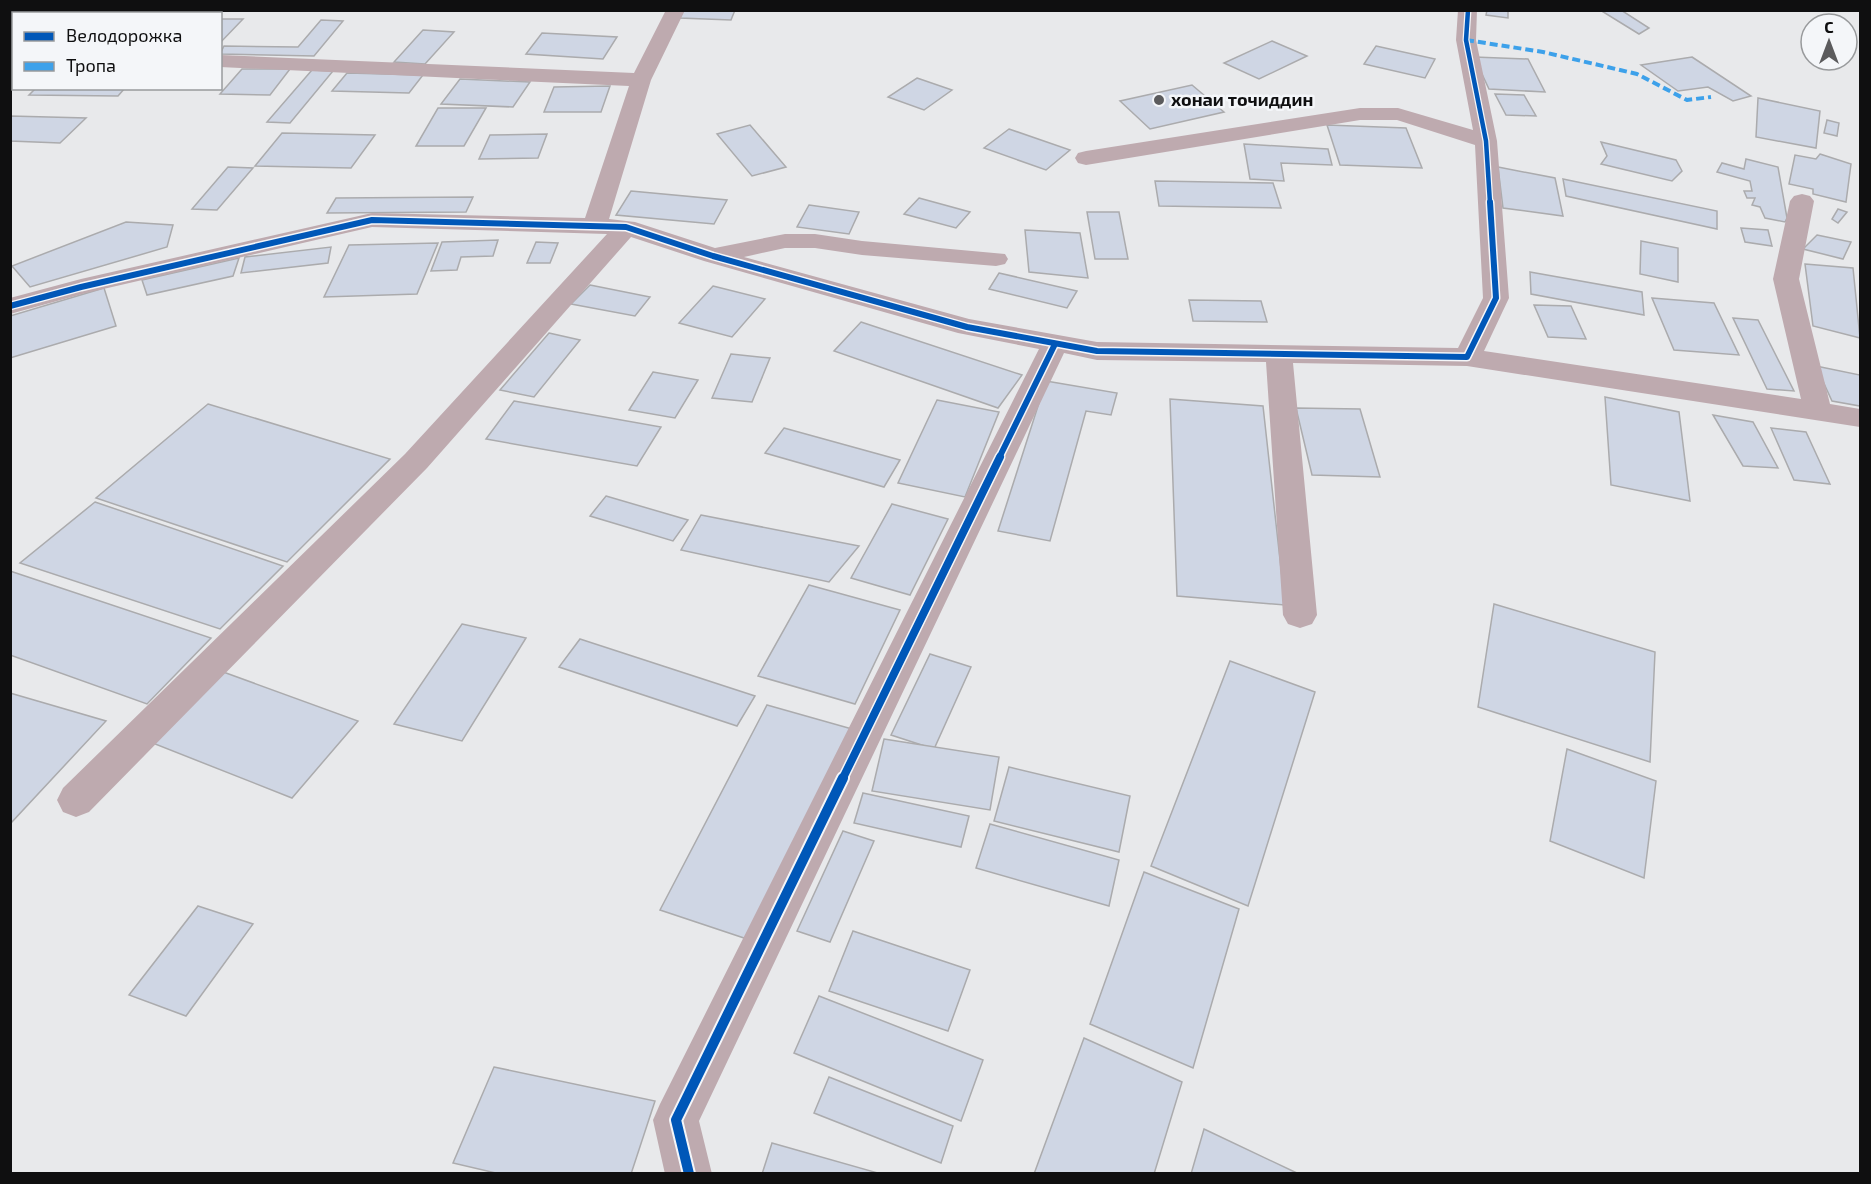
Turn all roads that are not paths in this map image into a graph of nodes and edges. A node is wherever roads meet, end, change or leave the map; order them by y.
1 (676, 10) edge
2 (1468, 10) edge
3 (222, 61) edge
4 (641, 80) junction
5 (1486, 141) junction
6 (1086, 158) dead end
7 (1802, 201) dead end
8 (595, 226) junction
9 (626, 227) junction
10 (713, 256) junction
11 (996, 259) dead end
12 (10, 306) edge
13 (1055, 344) junction
14 (1279, 354) junction
15 (1467, 357) junction
16 (1818, 412) junction
17 (1860, 418) edge
18 (1300, 615) dead end
19 (76, 800) dead end
20 (689, 1173) edge

1 - 4 street
2 - 5 street
3 - 4 street
4 - 8 street
5 - 6 street
5 - 15 street
7 - 16 street
8 - 9 street
8 - 12 street
9 - 10 street
9 - 19 street
10 - 11 street
10 - 13 street
13 - 14 street
13 - 20 street
14 - 15 street
14 - 18 street
15 - 16 street
16 - 17 street

